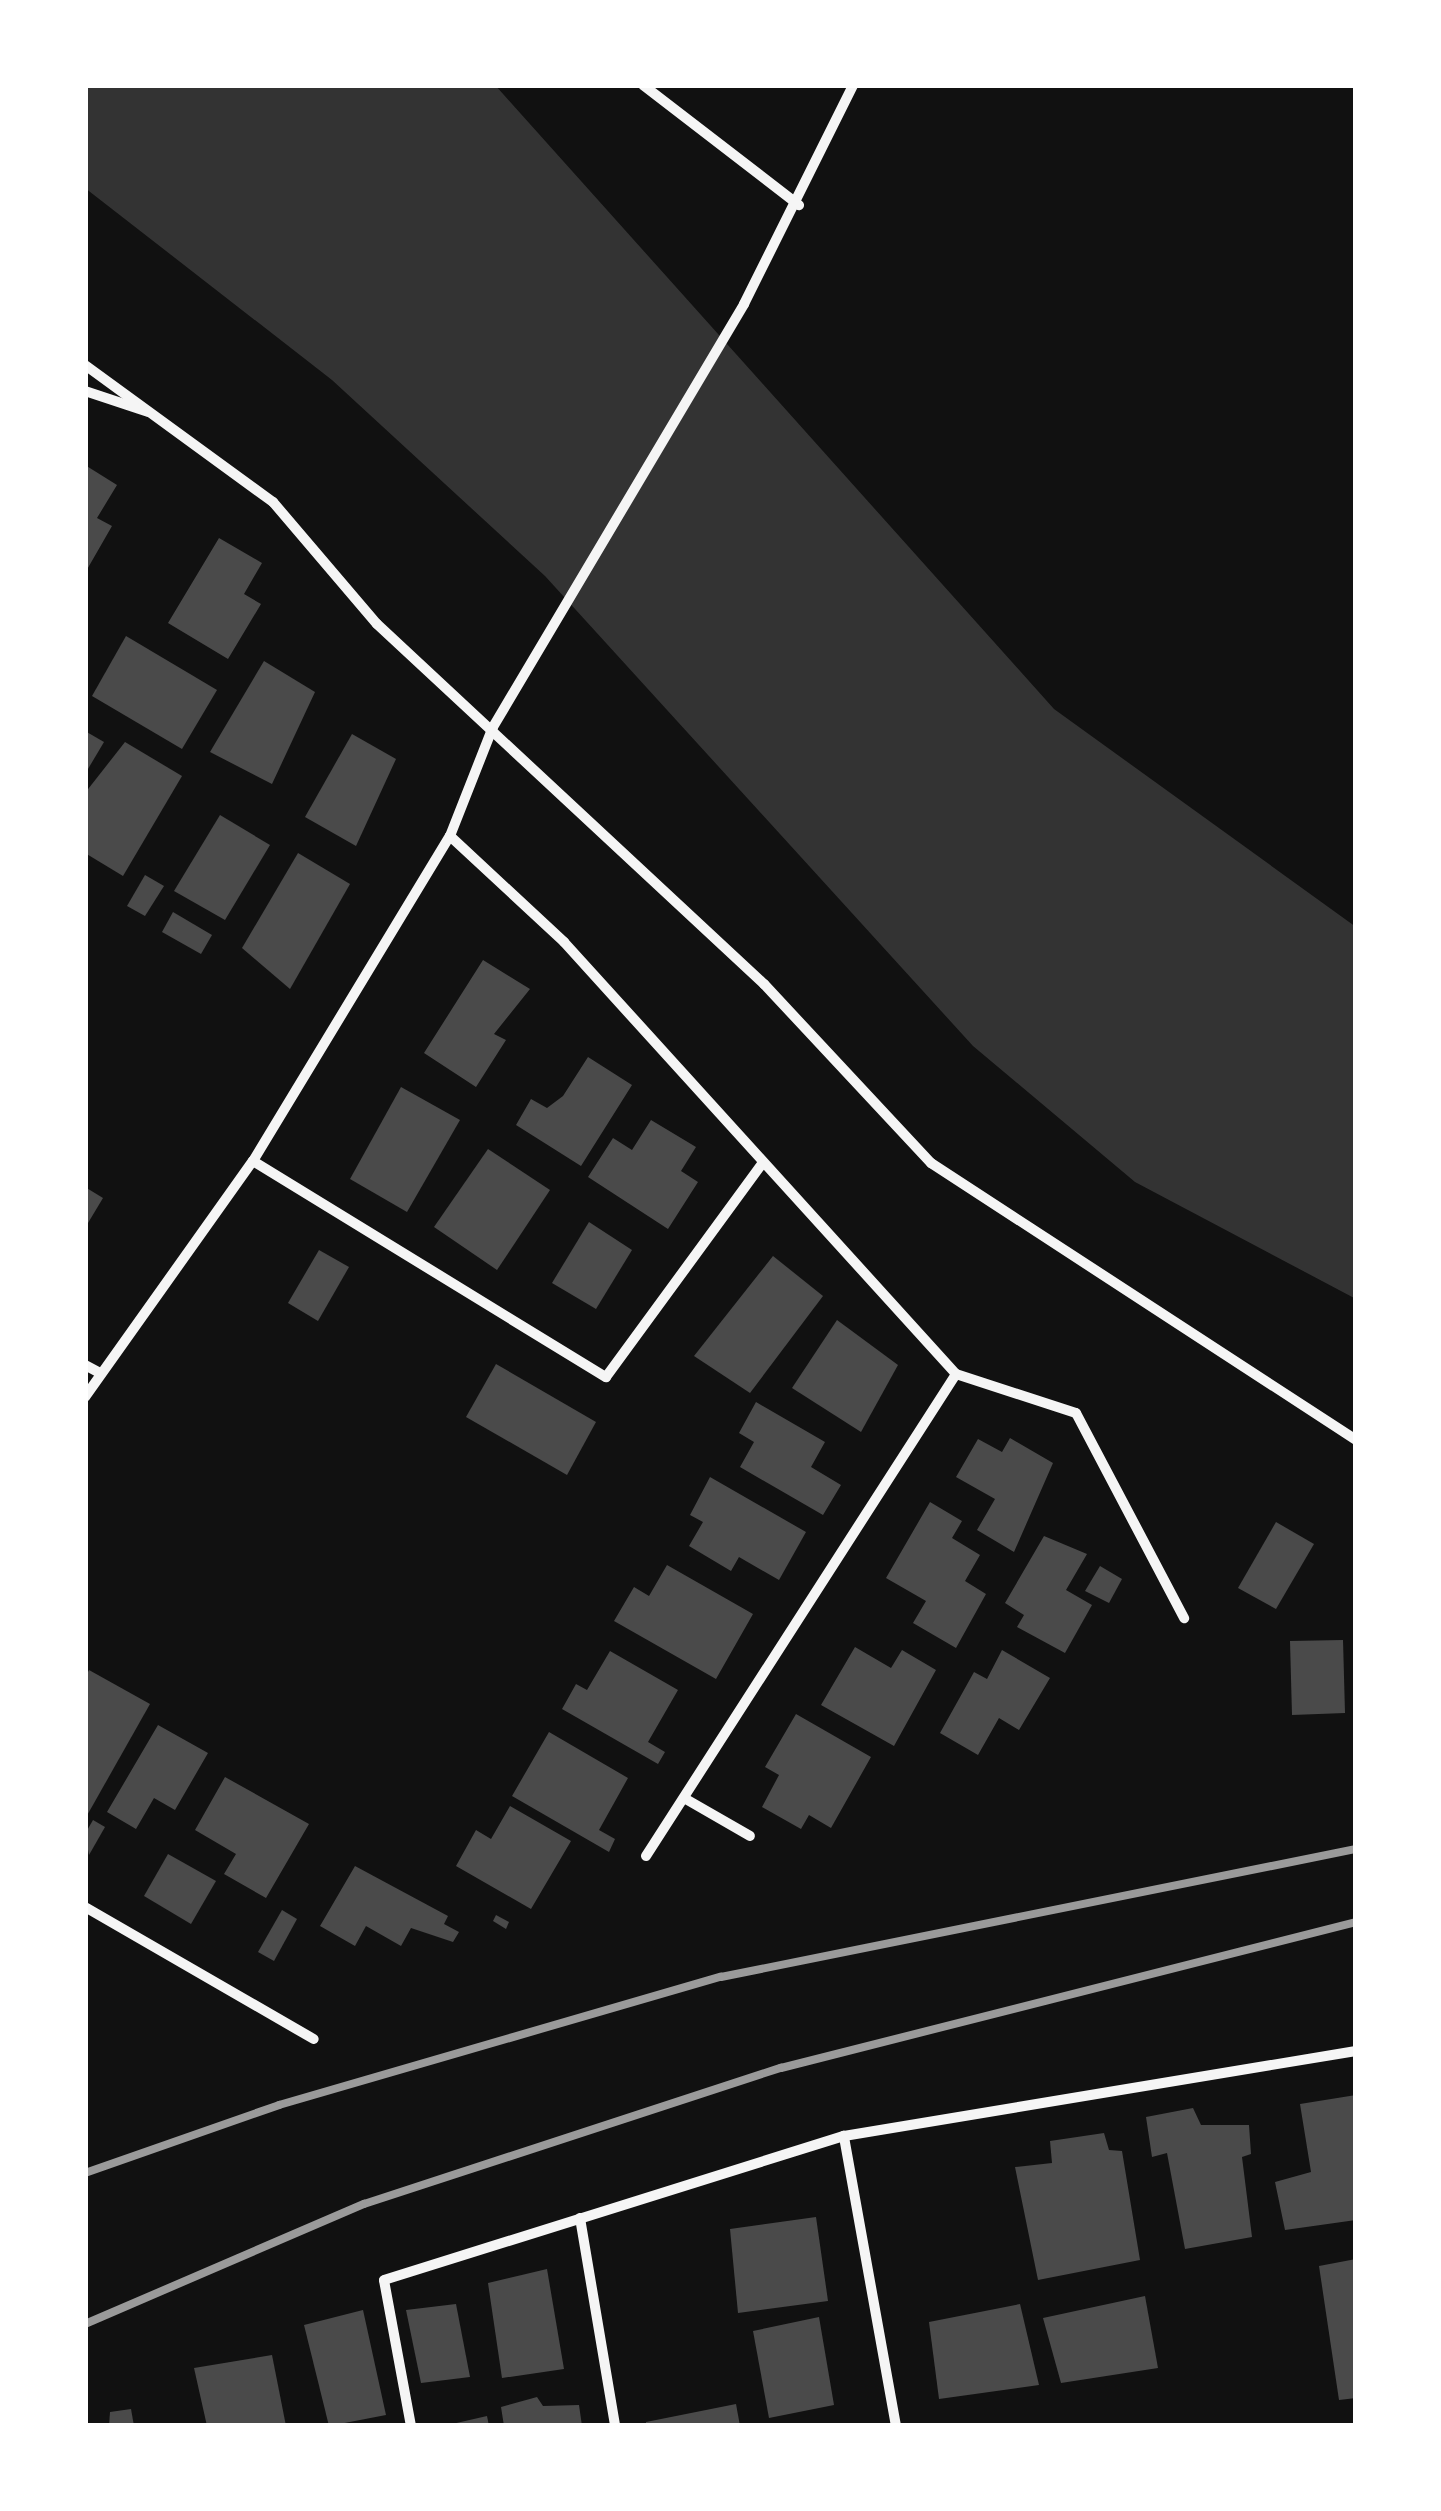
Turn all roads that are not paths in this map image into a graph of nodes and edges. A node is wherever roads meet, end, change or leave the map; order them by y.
1 (643, 85) edge
2 (854, 85) edge
3 (798, 205) junction
4 (85, 365) edge
5 (85, 390) edge
6 (163, 418) junction
7 (493, 727) junction
8 (450, 836) junction
9 (252, 1161) junction
10 (762, 1164) junction
11 (85, 1365) edge
12 (100, 1373) junction
13 (956, 1374) junction
14 (85, 1397) edge
15 (1356, 1440) edge
16 (1184, 1618) dead end
17 (684, 1798) junction
18 (750, 1836) dead end
19 (646, 1856) dead end
20 (85, 1907) edge
21 (314, 2040) dead end
22 (1356, 2051) edge
23 (844, 2136) junction
24 (580, 2218) junction
25 (411, 2426) edge
26 (615, 2426) edge
27 (896, 2426) edge

1 - 3 street
2 - 3 street
3 - 7 street
4 - 6 street
5 - 6 street
6 - 7 street
7 - 8 street
7 - 15 street
8 - 9 street
8 - 10 street
9 - 10 street
9 - 12 street
10 - 13 street
11 - 12 street
12 - 14 street
13 - 16 street
13 - 17 street
17 - 18 street
17 - 19 street
20 - 21 street
22 - 23 street
23 - 24 street
23 - 27 street
24 - 25 street
24 - 26 street

